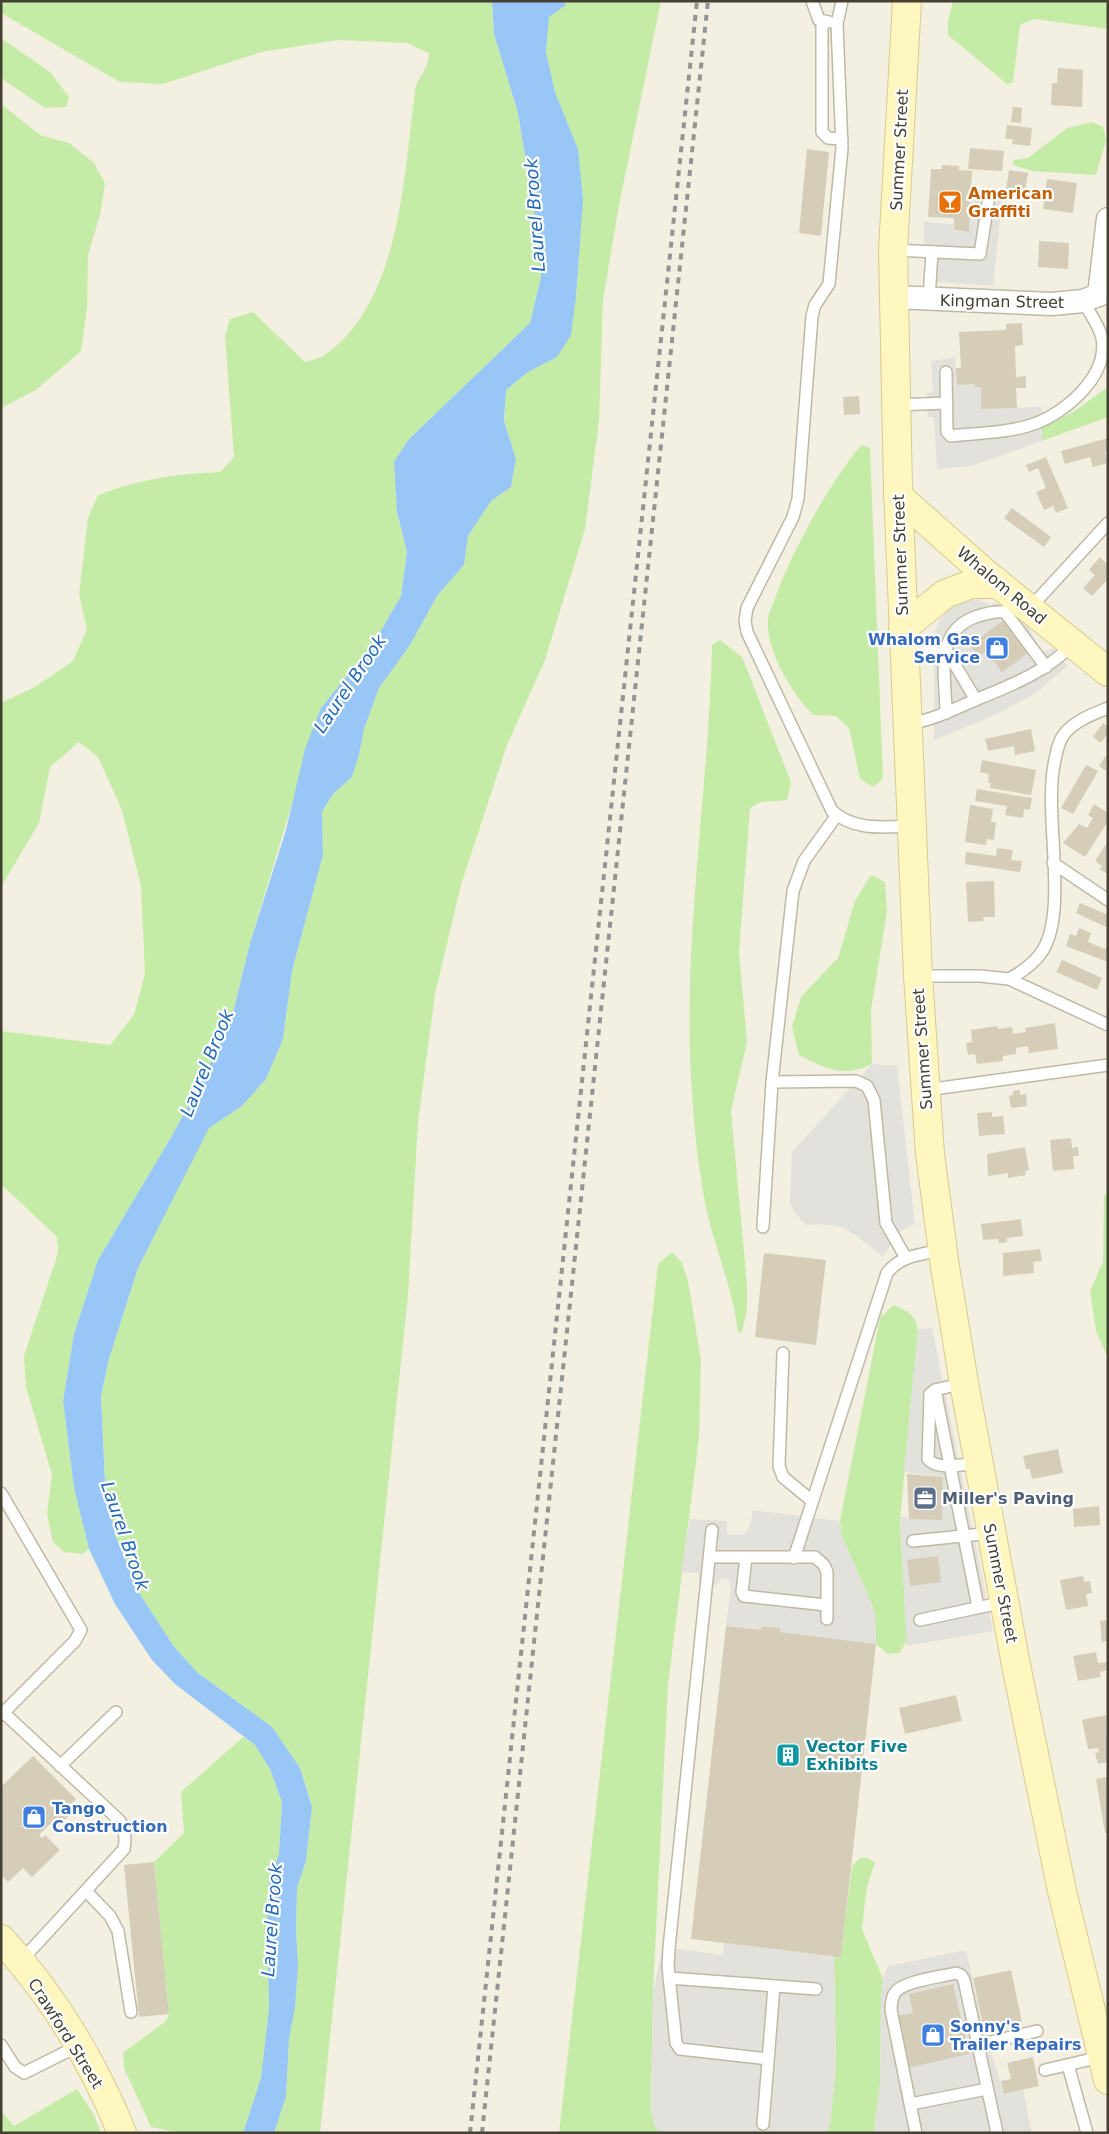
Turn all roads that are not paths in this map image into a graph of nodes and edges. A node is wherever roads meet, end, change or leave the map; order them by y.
1 (812, 1) edge
2 (842, 1) edge
3 (907, 1) edge
4 (822, 22) junction
5 (837, 22) junction
6 (842, 139) junction
7 (988, 203) dead end
8 (1108, 219) edge
9 (894, 250) junction
10 (932, 252) junction
11 (1097, 296) edge
12 (894, 297) junction
13 (929, 299) junction
14 (946, 372) dead end
15 (947, 403) junction
16 (896, 405) junction
17 (898, 496) junction
18 (1108, 523) edge
19 (1012, 600) junction
20 (903, 628) junction
21 (1072, 644) junction
22 (945, 648) junction
23 (904, 656) junction
24 (1046, 667) junction
25 (1108, 672) edge
26 (976, 700) junction
27 (1108, 708) edge
28 (946, 713) junction
29 (907, 724) junction
30 (837, 815) junction
31 (911, 826) junction
32 (1053, 863) junction
33 (1108, 900) edge
34 (918, 976) junction
35 (1009, 980) junction
36 (1108, 1026) edge
37 (1108, 1065) edge
38 (772, 1082) junction
39 (924, 1090) junction
40 (763, 1227) dead end
41 (943, 1250) junction
42 (906, 1258) junction
43 (783, 1353) dead end
44 (964, 1383) junction
45 (935, 1390) junction
46 (979, 1464) junction
47 (950, 1466) junction
48 (1, 1493) edge
49 (812, 1501) junction
50 (712, 1530) dead end
51 (992, 1533) junction
52 (964, 1537) junction
53 (912, 1541) dead end
54 (710, 1557) junction
55 (746, 1558) junction
56 (794, 1558) junction
57 (1005, 1602) junction
58 (826, 1604) junction
59 (978, 1607) junction
60 (827, 1619) dead end
61 (920, 1620) dead end
62 (116, 1712) dead end
63 (2, 1714) edge
64 (60, 1766) junction
65 (86, 1891) junction
66 (1, 1938) edge
67 (20, 1962) junction
68 (669, 1978) junction
69 (774, 1986) junction
70 (816, 1990) dead end
71 (131, 2012) dead end
72 (1037, 2031) dead end
73 (1, 2045) edge
74 (978, 2045) junction
75 (78, 2046) junction
76 (768, 2059) junction
77 (1068, 2065) junction
78 (1045, 2070) dead end
79 (1106, 2070) edge
80 (987, 2089) junction
81 (911, 2104) junction
82 (763, 2124) dead end
83 (122, 2133) edge
84 (916, 2133) edge
85 (997, 2133) edge
86 (1087, 2133) edge

1 - 4 lane
2 - 5 lane
3 - 9 main road, Summer Street
4 - 5 lane
4 - 6 lane
5 - 6 lane
6 - 30 lane
7 - 10 lane
8 - 11 street
9 - 10 lane
9 - 12 main road, Summer Street
10 - 13 lane
11 - 13 street, Kingman Street
11 - 15 lane
12 - 13 street, Kingman Street
12 - 16 main road, Summer Street
14 - 15 lane
15 - 16 lane
16 - 17 main road, Summer Street
17 - 19 main road, Whalom Road
17 - 20 main road, Summer Street
18 - 19 lane
19 - 20 main road
19 - 21 main road, Whalom Road
19 - 22 lane
19 - 24 lane
20 - 23 main road, Summer Street
21 - 24 lane
21 - 25 main road, Whalom Road
22 - 23 lane
22 - 26 lane
22 - 28 lane
23 - 29 main road, Summer Street
24 - 26 lane
26 - 28 lane
27 - 32 lane
28 - 29 lane
29 - 31 main road, Summer Street
30 - 31 lane
30 - 38 lane
31 - 34 main road, Summer Street
32 - 33 lane
32 - 35 lane
34 - 35 lane
34 - 39 main road, Summer Street
35 - 36 lane
37 - 39 lane
38 - 40 lane
38 - 42 lane
39 - 41 main road, Summer Street
41 - 42 lane
41 - 44 main road, Summer Street
42 - 49 lane
43 - 49 lane
44 - 45 lane
44 - 46 main road, Summer Street
45 - 47 lane
45 - 47 lane
46 - 47 lane
46 - 51 main road, Summer Street
47 - 52 lane
48 - 63 lane
49 - 56 lane
50 - 54 lane
51 - 52 lane
51 - 57 main road, Summer Street
52 - 53 lane
52 - 59 lane
54 - 55 lane
54 - 68 lane
55 - 56 lane
55 - 58 lane
56 - 58 lane
57 - 59 lane
57 - 79 main road, Summer Street
58 - 60 lane
59 - 61 lane
62 - 64 lane
63 - 64 lane
64 - 65 lane
65 - 67 lane
65 - 71 lane
66 - 67 main road, Crawford Street
67 - 75 main road, Crawford Street
68 - 69 lane
68 - 76 lane
69 - 70 lane
69 - 76 lane
72 - 74 lane
73 - 75 lane
74 - 80 lane
74 - 81 lane
75 - 83 main road, Crawford Street
76 - 82 lane
77 - 78 lane
77 - 79 lane
77 - 86 lane
80 - 81 lane
80 - 85 lane
81 - 84 lane

